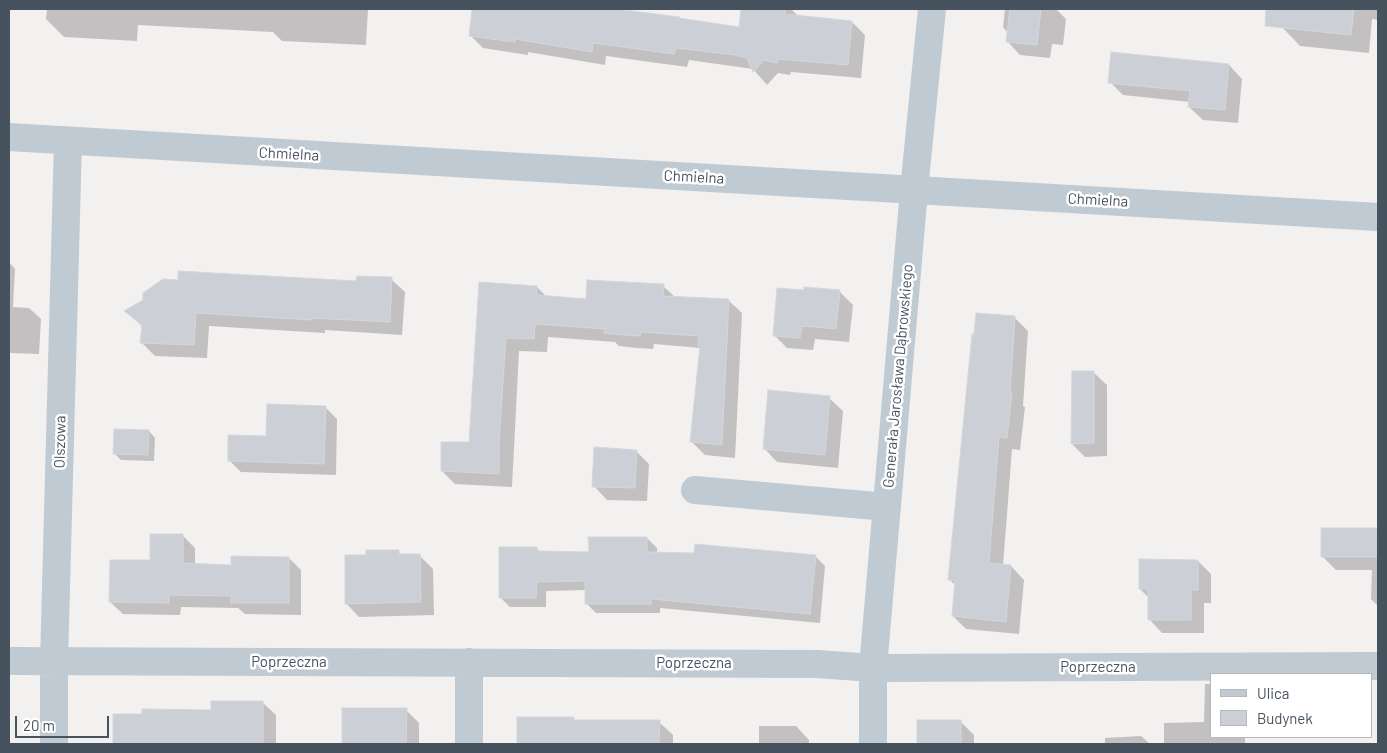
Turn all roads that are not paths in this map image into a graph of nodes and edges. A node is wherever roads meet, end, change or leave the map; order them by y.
1 (932, 9) edge
2 (9, 138) edge
3 (68, 141) junction
4 (914, 190) junction
5 (1378, 217) edge
6 (695, 490) dead end
7 (887, 507) junction
8 (9, 661) edge
9 (54, 662) junction
10 (469, 662) junction
11 (1378, 666) edge
12 (874, 668) junction
13 (54, 744) edge
14 (469, 744) edge
15 (873, 744) edge

1 - 4 street, Generała Jarosława Dąbrowskiego
2 - 3 street, Chmielna
3 - 4 street, Chmielna
3 - 9 street, Olszowa
4 - 5 street, Chmielna
4 - 7 street, Generała Jarosława Dąbrowskiego
6 - 7 street
7 - 12 street, Generała Jarosława Dąbrowskiego
8 - 9 street, Poprzeczna
9 - 10 street, Poprzeczna
9 - 13 street, Olszowa
10 - 12 street, Poprzeczna
10 - 14 street
11 - 12 street, Poprzeczna
12 - 15 street, Generała Jarosława Dąbrowskiego

